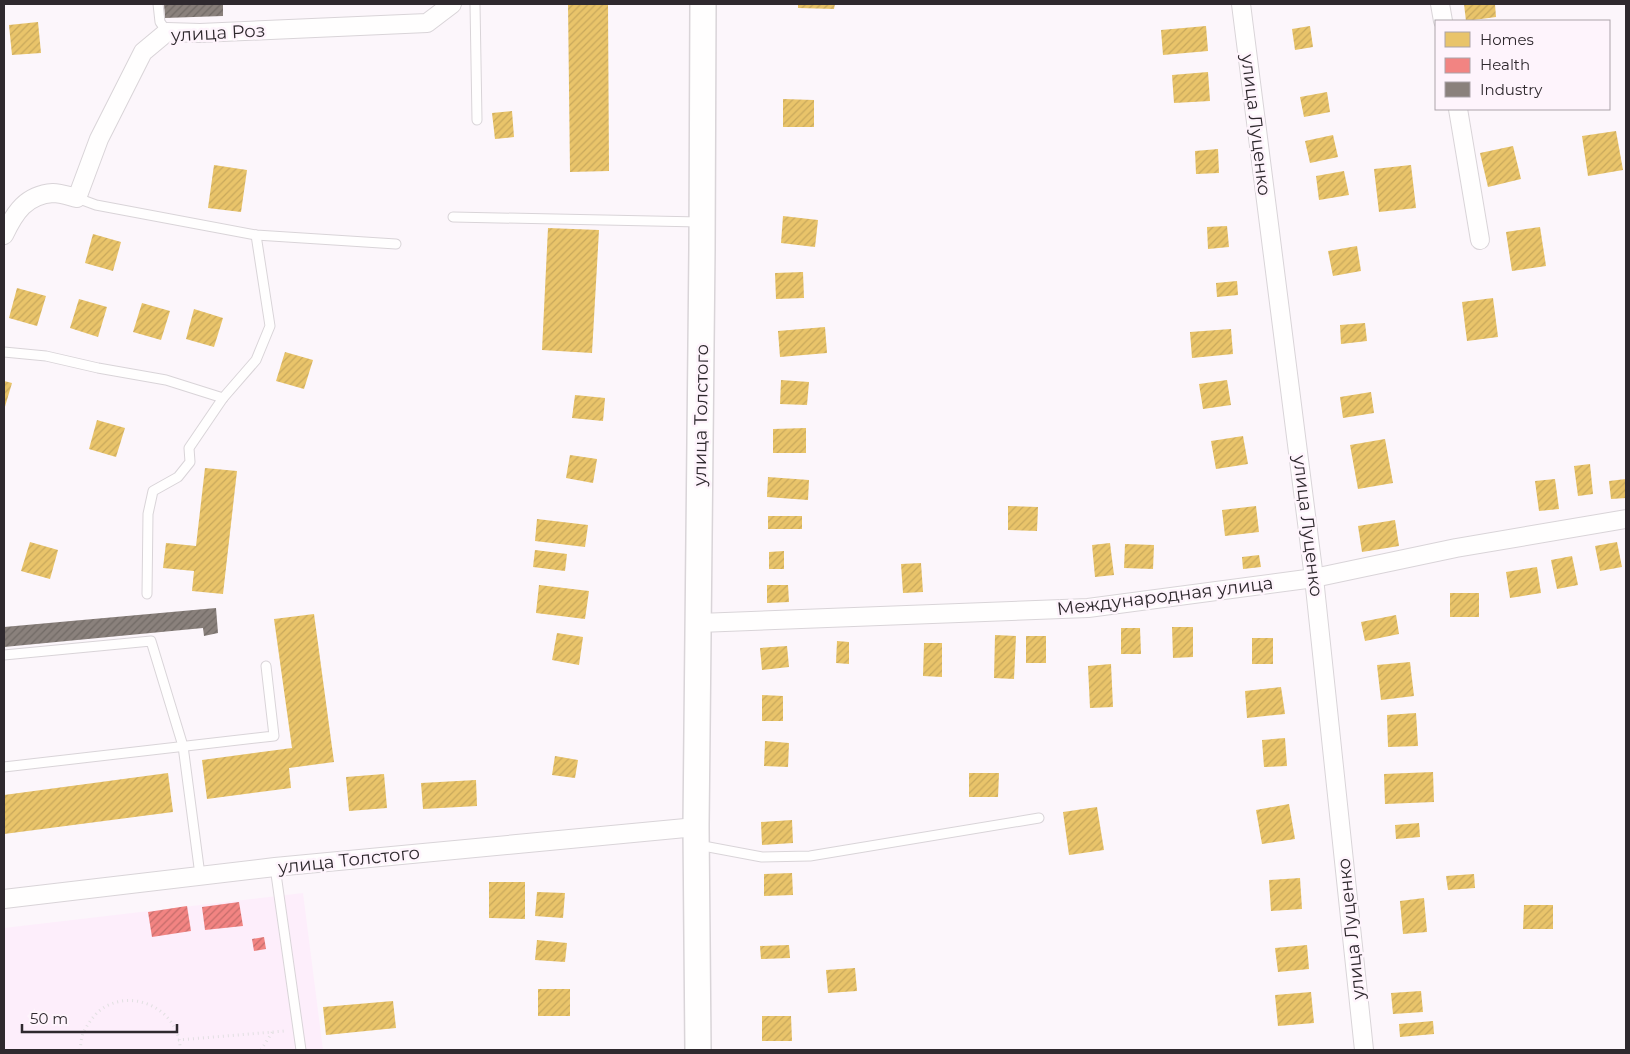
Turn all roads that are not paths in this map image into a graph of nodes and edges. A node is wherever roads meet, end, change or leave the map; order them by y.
1 (158, 4) edge
2 (452, 4) edge
3 (475, 4) edge
4 (703, 4) edge
5 (1241, 4) edge
6 (1440, 4) edge
7 (1443, 20) edge
8 (167, 32) junction
9 (1458, 110) edge
10 (477, 120) dead end
11 (77, 198) junction
12 (453, 217) dead end
13 (702, 222) junction
14 (4, 235) edge
15 (256, 235) junction
16 (1480, 240) dead end
17 (396, 244) dead end
18 (4, 352) edge
19 (223, 398) junction
20 (1626, 519) edge
21 (1314, 578) junction
22 (147, 594) dead end
23 (699, 623) junction
24 (4, 656) edge
25 (266, 666) dead end
26 (183, 746) junction
27 (4, 767) edge
28 (1038, 818) dead end
29 (696, 836) junction
30 (275, 867) junction
31 (200, 875) junction
32 (4, 899) edge
33 (301, 1050) edge
34 (698, 1050) edge
35 (1364, 1050) edge

1 - 8 lane
2 - 8 street, улица Роз
3 - 10 lane
4 - 13 main road, улица Толстого
5 - 21 street, улица Луценко
6 - 7 street
8 - 11 street, улица Роз
9 - 16 street
11 - 14 street
11 - 15 lane
12 - 13 lane
13 - 23 main road, улица Толстого
15 - 17 lane
15 - 19 lane
18 - 19 lane
19 - 22 lane
20 - 21 street, Международная улица
21 - 23 street, Международная улица
21 - 35 street, улица Луценко
23 - 29 main road, улица Толстого
24 - 26 lane
25 - 26 lane
26 - 27 lane
26 - 31 lane
28 - 29 lane
29 - 30 street, улица Толстого
29 - 34 main road, улица Толстого
30 - 31 street, улица Толстого
30 - 33 lane
31 - 32 street, улица Толстого

